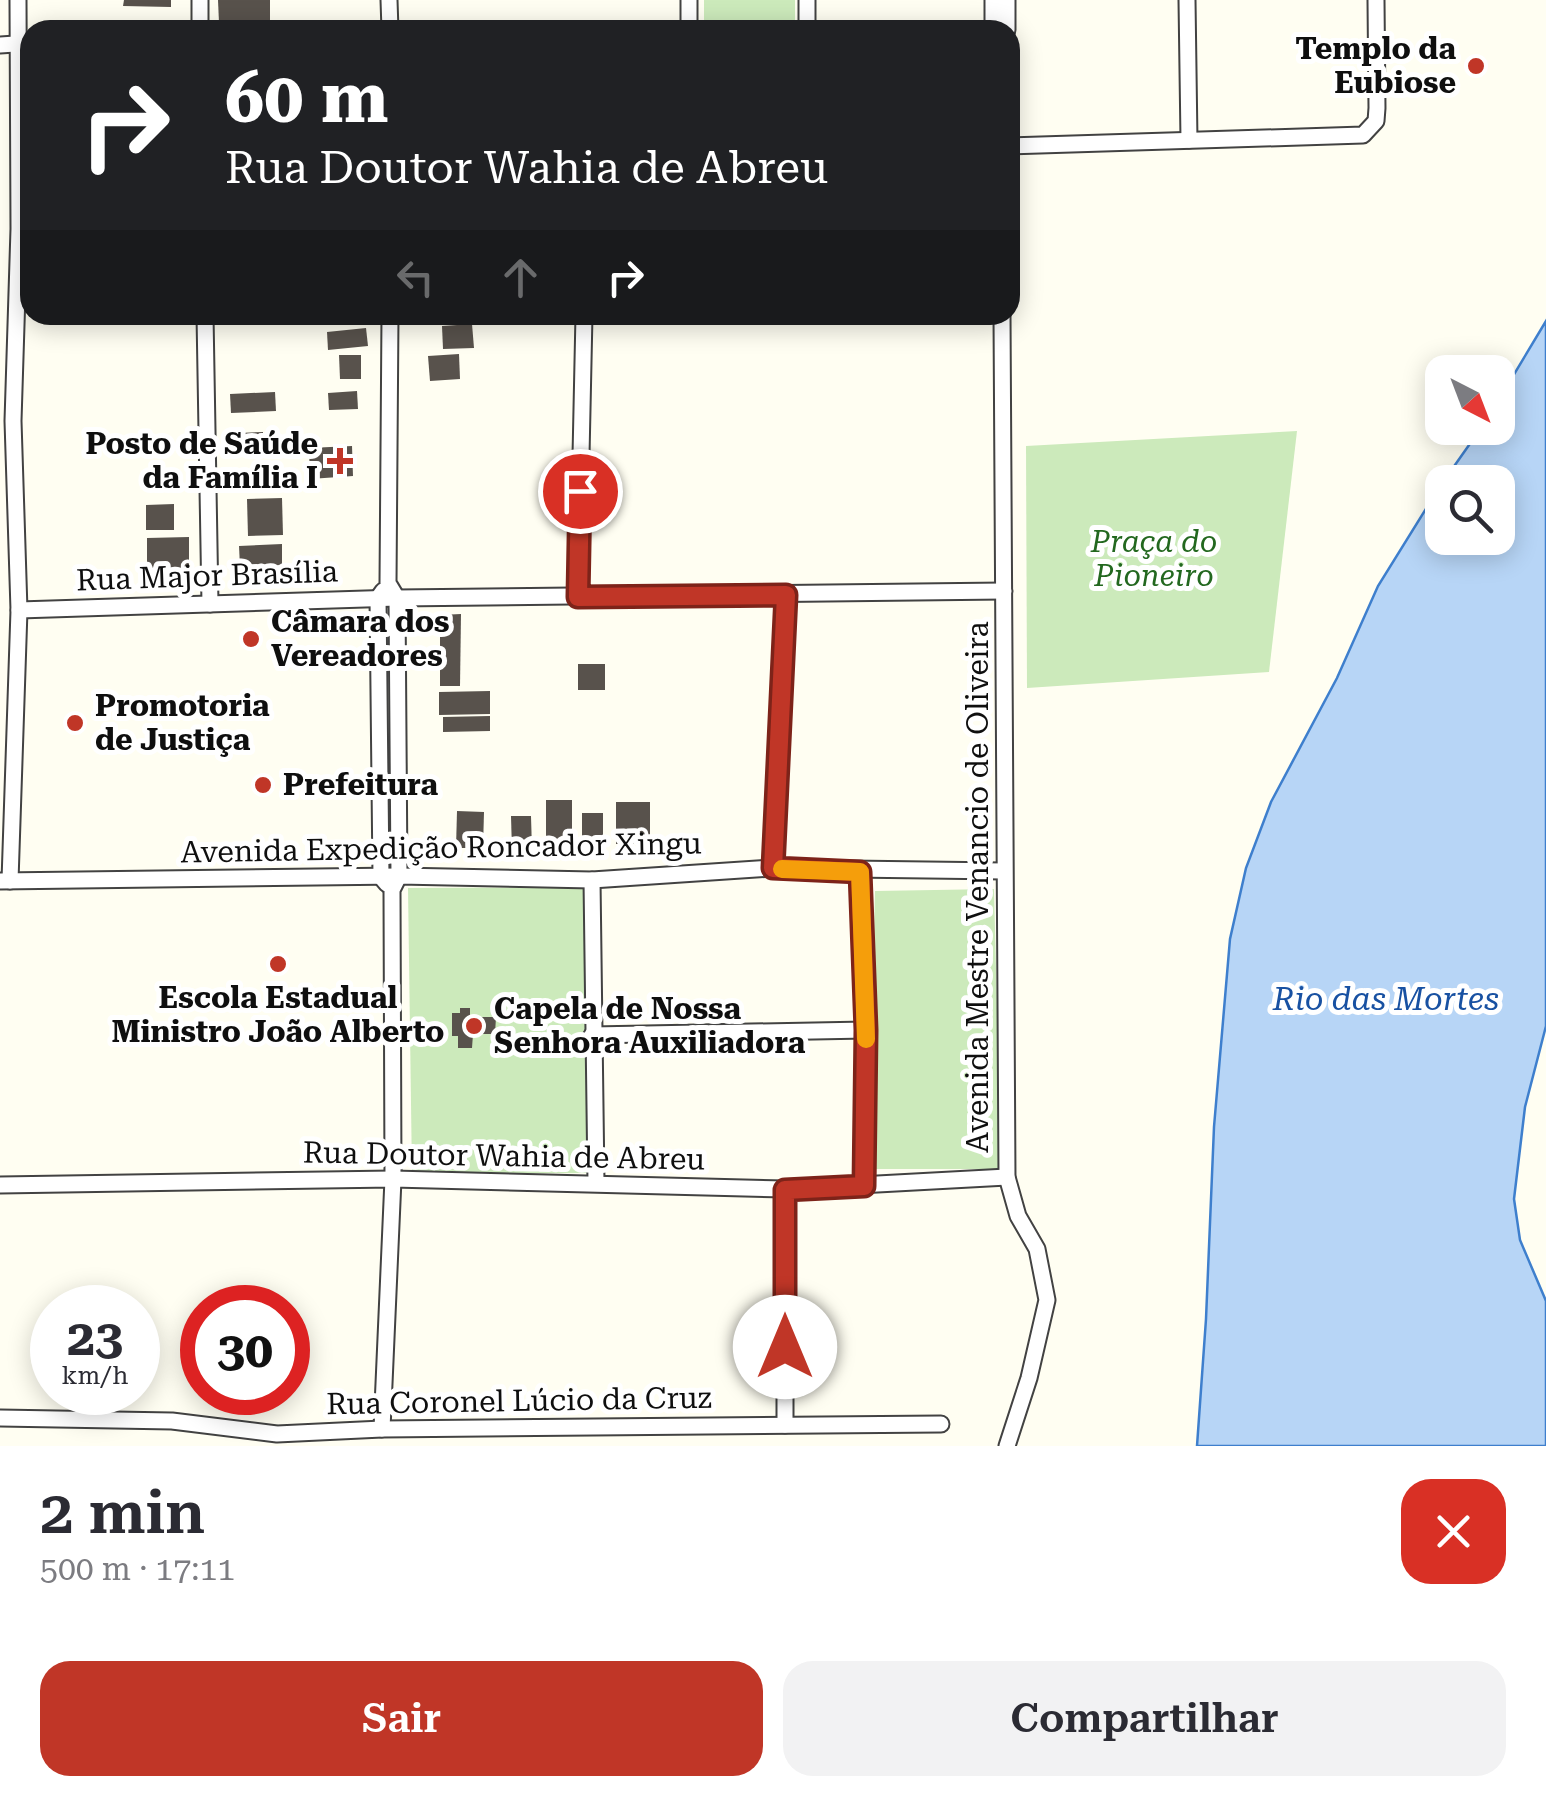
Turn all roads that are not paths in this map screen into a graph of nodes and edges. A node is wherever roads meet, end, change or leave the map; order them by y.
1 (1187, 0) edge
2 (1376, 0) edge
3 (1188, 140) junction
4 (1020, 146) edge
5 (20, 274) edge
6 (206, 325) edge
7 (390, 325) edge
8 (584, 325) edge
9 (1002, 325) edge
10 (7, 420) edge
11 (392, 591) junction
12 (1004, 591) junction
13 (786, 595) junction
14 (578, 597) junction
15 (378, 598) junction
16 (210, 604) junction
17 (19, 610) junction
18 (773, 868) junction
19 (1004, 871) junction
20 (860, 872) junction
21 (592, 880) junction
22 (5, 881) edge
23 (391, 881) junction
24 (866, 1030) junction
25 (592, 1035) junction
26 (1006, 1177) junction
27 (393, 1179) junction
28 (596, 1183) junction
29 (0, 1185) edge
30 (864, 1186) junction
31 (785, 1190) junction
32 (0, 1418) edge
33 (941, 1424) dead end
34 (785, 1426) junction
35 (382, 1429) junction
36 (277, 1434) junction
37 (260, 1446) edge
38 (1007, 1446) edge

1 - 3 street
2 - 3 street
3 - 4 street
5 - 10 street
6 - 16 street
7 - 11 street
8 - 14 street
9 - 12 street, Avenida Mestre Venancio de Oliveira
10 - 17 street
11 - 14 street
11 - 15 street
11 - 23 street
12 - 13 street
12 - 19 street, Avenida Mestre Venancio de Oliveira
13 - 14 street
13 - 18 street
15 - 16 street, Rua Major Brasília
15 - 23 street
16 - 17 street, Rua Major Brasília
17 - 22 street
18 - 20 street, Avenida Expedição Roncador Xingu
18 - 21 street, Avenida Expedição Roncador Xingu
19 - 20 street, Avenida Expedição Roncador Xingu
19 - 26 street, Avenida Mestre Venancio de Oliveira
20 - 24 street
21 - 23 street, Avenida Expedição Roncador Xingu
21 - 25 street
22 - 23 street, Avenida Expedição Roncador Xingu
23 - 27 street
24 - 25 street
24 - 30 street
25 - 28 street
26 - 30 street, Rua Doutor Wahia de Abreu
26 - 38 street, Avenida Mestre Venancio de Oliveira
27 - 28 street, Rua Doutor Wahia de Abreu
27 - 29 street, Rua Doutor Wahia de Abreu
27 - 35 street
28 - 31 street, Rua Doutor Wahia de Abreu
30 - 31 street, Rua Doutor Wahia de Abreu
31 - 34 street
32 - 36 street, Rua Coronel Lúcio da Cruz
33 - 34 street, Rua Coronel Lúcio da Cruz
34 - 35 street, Rua Coronel Lúcio da Cruz
35 - 36 street, Rua Coronel Lúcio da Cruz
36 - 37 street

